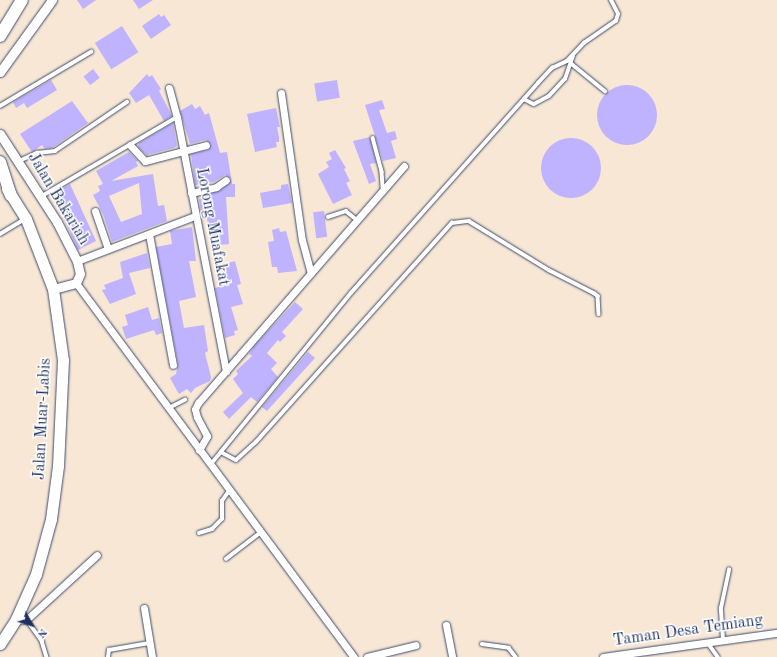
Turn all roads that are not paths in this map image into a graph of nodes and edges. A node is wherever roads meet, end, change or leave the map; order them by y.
1 (21, 0) edge
2 (52, 0) edge
3 (611, 0) edge
4 (1, 25) edge
5 (0, 36) edge
6 (91, 52) dead end
7 (573, 56) junction
8 (572, 64) junction
9 (0, 72) edge
10 (168, 88) dead end
11 (605, 90) dead end
12 (281, 93) dead end
13 (524, 99) junction
14 (127, 102) dead end
15 (0, 106) edge
16 (177, 117) junction
17 (0, 134) edge
18 (374, 138) dead end
19 (130, 145) junction
20 (206, 145) dead end
21 (183, 150) junction
22 (0, 162) edge
23 (18, 162) junction
24 (404, 166) dead end
25 (0, 177) edge
26 (226, 180) dead end
27 (0, 181) edge
28 (0, 185) edge
29 (383, 191) junction
30 (191, 193) junction
31 (11, 195) junction
32 (41, 197) junction
33 (95, 211) dead end
34 (195, 216) junction
35 (328, 217) dead end
36 (26, 219) junction
37 (357, 220) junction
38 (0, 234) edge
39 (149, 234) junction
40 (108, 249) junction
41 (77, 261) junction
42 (311, 273) junction
43 (76, 283) junction
44 (53, 289) junction
45 (599, 314) dead end
46 (173, 365) dead end
47 (226, 371) junction
48 (185, 400) dead end
49 (168, 409) junction
50 (199, 450) junction
51 (221, 452) junction
52 (210, 465) junction
53 (229, 491) junction
54 (261, 532) junction
55 (199, 533) dead end
56 (97, 555) dead end
57 (226, 559) dead end
58 (729, 570) dead end
59 (144, 608) dead end
60 (21, 619) junction
61 (446, 625) dead end
62 (777, 633) edge
63 (723, 640) junction
64 (708, 642) junction
65 (150, 643) junction
66 (0, 644) edge
67 (482, 644) dead end
68 (416, 645) dead end
69 (646, 654) edge
70 (47, 657) edge
71 (108, 657) edge
72 (152, 657) edge
73 (354, 657) edge
74 (367, 657) edge
75 (452, 657) edge
76 (516, 657) edge
77 (603, 657) edge
78 (718, 657) edge

1 - 4 highway
1 - 5 highway
2 - 9 street
3 - 7 lane
6 - 15 lane
7 - 8 lane
7 - 13 lane
8 - 11 lane
8 - 13 lane
10 - 16 street, Lorong Muafakat
12 - 42 street
13 - 51 lane
14 - 23 lane
16 - 19 lane
16 - 21 street, Lorong Muafakat
17 - 23 street, Jalan Bakariah
18 - 29 lane
19 - 21 street
19 - 32 lane
20 - 21 street
21 - 30 street, Lorong Muafakat
22 - 31 highway
23 - 32 street, Jalan Bakariah
24 - 29 street
25 - 31 main road, Jalan Muar-Labis
26 - 30 street
27 - 31 main road, Jalan Muar-Labis
28 - 31 highway
29 - 37 street
30 - 34 street, Lorong Muafakat
31 - 36 main road, Jalan Muar-Labis
32 - 41 street, Jalan Bakariah
33 - 40 street
34 - 39 street
34 - 47 street, Lorong Muafakat
35 - 37 lane
36 - 38 lane
36 - 44 main road, Jalan Muar-Labis
37 - 42 street
39 - 40 street
39 - 46 street
40 - 41 street
41 - 43 street, Jalan Bakariah
42 - 47 street
43 - 44 street
43 - 49 street
44 - 60 main road, Jalan Muar-Labis
45 - 51 lane
47 - 50 street
48 - 49 lane
49 - 50 street
50 - 52 street
51 - 52 lane
52 - 53 street
53 - 54 street
53 - 55 lane
54 - 57 lane
54 - 73 street
56 - 60 street
58 - 63 lane
59 - 65 street
60 - 66 main road, Jalan Muar-Labis
60 - 70 lane
61 - 75 street
62 - 63 street, Taman Desa Temiang
63 - 64 street, Taman Desa Temiang
64 - 69 street, Taman Desa Temiang
64 - 78 lane
65 - 71 lane
65 - 72 street
67 - 76 lane
68 - 74 street
69 - 77 street, Taman Desa Temiang

